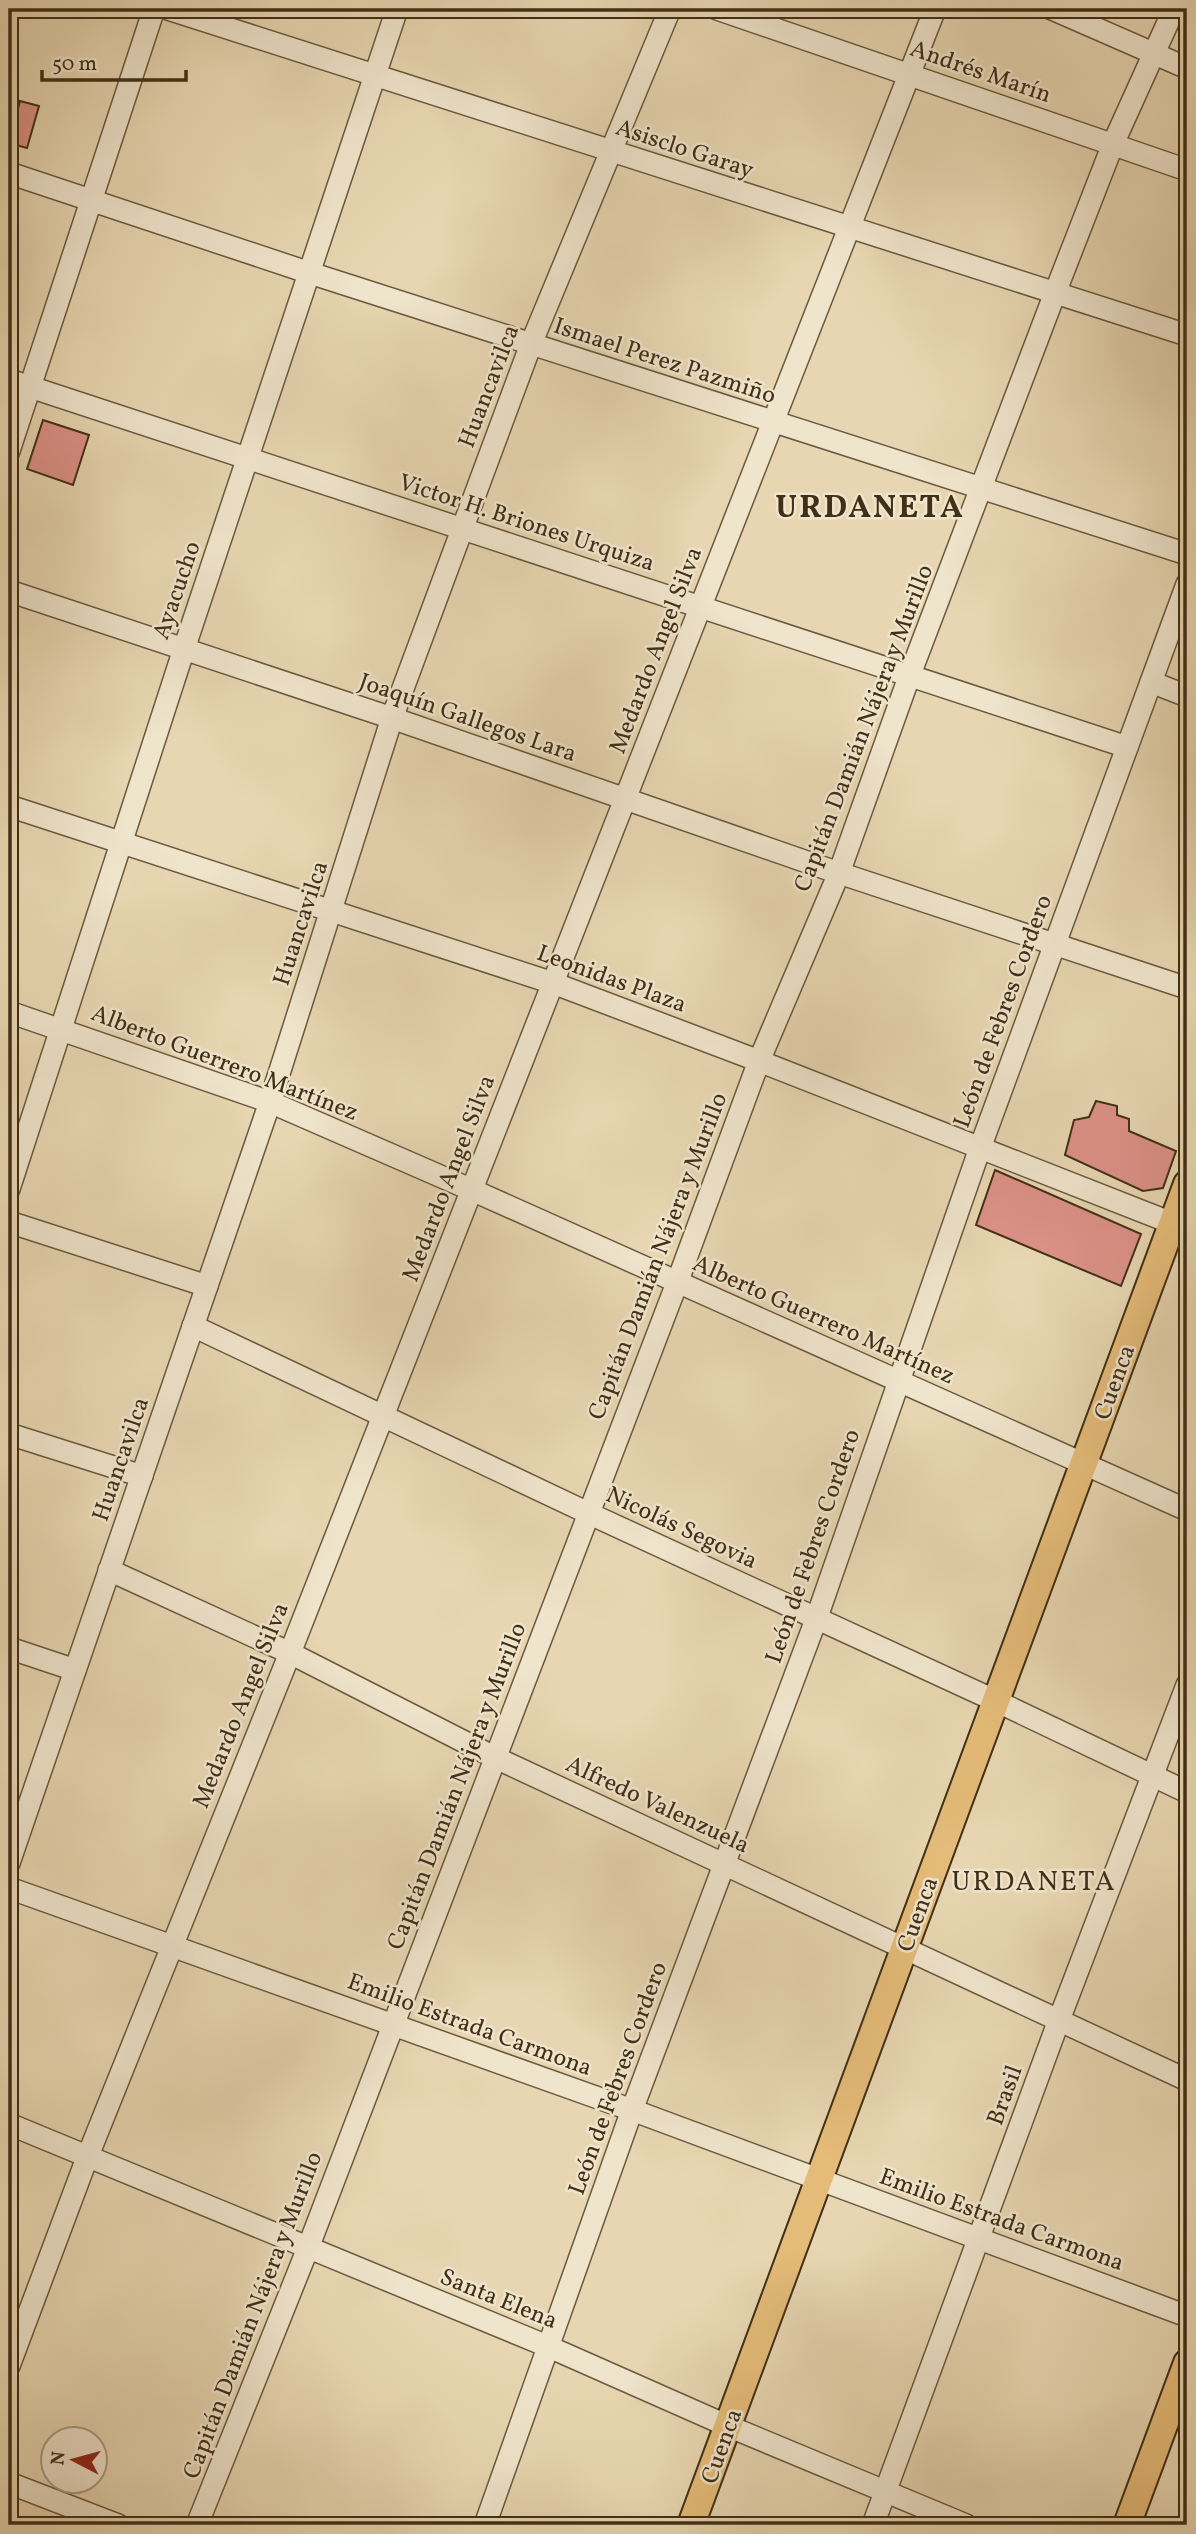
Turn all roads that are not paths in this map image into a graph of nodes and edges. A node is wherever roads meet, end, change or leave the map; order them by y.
1 (154, 9) edge
2 (168, 9) edge
3 (397, 9) edge
4 (670, 9) edge
5 (717, 9) edge
6 (935, 9) edge
7 (1052, 9) edge
8 (1174, 9) edge
9 (1155, 54) junction
10 (1187, 68) edge
11 (909, 74) junction
12 (375, 75) junction
13 (1114, 144) junction
14 (612, 152) junction
15 (1187, 170) edge
16 (9, 173) edge
17 (93, 202) junction
18 (849, 227) junction
19 (310, 273) junction
20 (1055, 293) junction
21 (1187, 335) edge
22 (531, 344) junction
23 (9, 380) edge
24 (30, 387) junction
25 (773, 422) junction
26 (9, 451) edge
27 (249, 458) junction
28 (981, 489) junction
29 (461, 529) junction
30 (1187, 554) edge
31 (1187, 584) edge
32 (9, 591) edge
33 (701, 606) junction
34 (184, 649) junction
35 (909, 677) junction
36 (1151, 682) junction
37 (1187, 696) edge
38 (392, 718) junction
39 (1127, 747) junction
40 (625, 799) junction
41 (9, 806) edge
42 (121, 842) junction
43 (839, 873) junction
44 (332, 910) junction
45 (1055, 943) junction
46 (553, 983) junction
47 (1187, 988) edge
48 (9, 1012) edge
49 (60, 1029) junction
50 (759, 1060) junction
51 (270, 1102) junction
52 (980, 1148) junction
53 (1187, 1184) edge
54 (9, 1189) edge
55 (472, 1190) junction
56 (9, 1222) edge
57 (1180, 1226) edge
58 (677, 1283) junction
59 (207, 1286) junction
60 (193, 1326) junction
61 (898, 1380) junction
62 (383, 1415) junction
63 (9, 1434) edge
64 (1084, 1464) junction
65 (142, 1476) junction
66 (1187, 1510) edge
67 (588, 1513) junction
68 (109, 1570) junction
69 (817, 1617) junction
70 (9, 1648) edge
71 (290, 1653) junction
72 (75, 1670) junction
73 (1187, 1685) edge
74 (996, 1700) junction
75 (496, 1758) junction
76 (1151, 1776) junction
77 (1187, 1792) edge
78 (9, 1863) edge
79 (724, 1864) junction
80 (9, 1888) edge
81 (171, 1946) junction
82 (904, 1948) junction
83 (1059, 2020) junction
84 (393, 2024) junction
85 (1187, 2080) edge
86 (632, 2110) junction
87 (9, 2124) edge
88 (87, 2158) junction
89 (819, 2179) junction
90 (980, 2237) junction
91 (308, 2248) junction
92 (1187, 2316) edge
93 (547, 2346) junction
94 (1187, 2363) edge
95 (9, 2366) edge
96 (728, 2426) junction
97 (9, 2483) edge
98 (886, 2491) junction
99 (118, 2525) edge
100 (197, 2525) edge
101 (485, 2525) edge
102 (691, 2525) edge
103 (873, 2525) edge
104 (966, 2525) edge
105 (1127, 2525) edge

1 - 17 street
2 - 12 street, Asisclo Garay
3 - 12 street, Ayacucho
4 - 14 street, Huancavilca
5 - 11 street, Andrés Marín
6 - 11 street, Medardo Angel Silva
7 - 9 street
8 - 9 street, Capitán Damián Nájera y Murillo
9 - 10 street
9 - 13 street, Capitán Damián Nájera y Murillo
11 - 13 street, Andrés Marín
11 - 18 street, Medardo Angel Silva
12 - 14 street, Asisclo Garay
12 - 19 street, Ayacucho
13 - 15 street, Andrés Marín
13 - 20 street, Capitán Damián Nájera y Murillo
14 - 18 street, Asisclo Garay
14 - 22 street, Huancavilca
16 - 17 street, Ismael Perez Pazmiño
17 - 19 street, Ismael Perez Pazmiño
17 - 24 street
18 - 20 street, Asisclo Garay
18 - 25 street, Medardo Angel Silva
19 - 22 street, Ismael Perez Pazmiño
19 - 27 street, Ayacucho
20 - 21 street, Asisclo Garay
20 - 28 street, Capitán Damián Nájera y Murillo
22 - 25 street, Ismael Perez Pazmiño
22 - 29 street, Huancavilca
23 - 24 street, Victor H. Briones Urquiza
24 - 26 street
24 - 27 street, Victor H. Briones Urquiza
25 - 28 street, Ismael Perez Pazmiño
25 - 33 street, Medardo Angel Silva
27 - 29 street, Victor H. Briones Urquiza
27 - 34 street, Ayacucho
28 - 30 street, Ismael Perez Pazmiño
28 - 35 street, Capitán Damián Nájera y Murillo
29 - 33 street, Victor H. Briones Urquiza
29 - 38 street, Huancavilca
31 - 36 street, León de Febres Cordero
32 - 34 street, Joaquín Gallegos Lara
33 - 35 street, Victor H. Briones Urquiza
33 - 40 street, Medardo Angel Silva
34 - 38 street, Joaquín Gallegos Lara
34 - 42 street, Ayacucho
35 - 39 street, Victor H. Briones Urquiza
35 - 43 street, Capitán Damián Nájera y Murillo
36 - 37 street
36 - 39 street, León de Febres Cordero
38 - 40 street, Joaquín Gallegos Lara
38 - 44 street, Huancavilca
39 - 45 street, León de Febres Cordero
40 - 43 street, Joaquín Gallegos Lara
40 - 46 street, Medardo Angel Silva
41 - 42 street, Leonidas Plaza
42 - 44 street, Leonidas Plaza
42 - 49 street, Ayacucho
43 - 45 street, Joaquín Gallegos Lara
43 - 50 street, Capitán Damián Nájera y Murillo
44 - 46 street, Leonidas Plaza
44 - 51 street, Huancavilca
45 - 47 street, Joaquín Gallegos Lara
45 - 52 street, León de Febres Cordero
46 - 50 street, Leonidas Plaza
46 - 55 street, Medardo Angel Silva
48 - 49 street, Alberto Guerrero Martínez
49 - 51 street, Alberto Guerrero Martínez
49 - 54 street, Ayacucho
50 - 52 street, Leonidas Plaza
50 - 58 street, Capitán Damián Nájera y Murillo
51 - 55 street, Alberto Guerrero Martínez
51 - 59 street, Huancavilca
52 - 57 street, Leonidas Plaza
52 - 61 street, León de Febres Cordero
53 - 57 main road, Cuenca
55 - 58 street, Alberto Guerrero Martínez
55 - 62 street, Medardo Angel Silva
56 - 59 street
57 - 64 main road, Cuenca
58 - 61 street, Alberto Guerrero Martínez
58 - 67 street, Capitán Damián Nájera y Murillo
59 - 60 street, Huancavilca
60 - 62 street, Nicolás Segovia
60 - 65 street, Huancavilca
61 - 64 street, Alberto Guerrero Martínez
61 - 69 street, León de Febres Cordero
62 - 67 street, Nicolás Segovia
62 - 71 street, Medardo Angel Silva
63 - 65 street
64 - 66 street, Alberto Guerrero Martínez
64 - 74 main road, Cuenca
65 - 68 street, Huancavilca
67 - 69 street, Nicolás Segovia
67 - 75 street, Capitán Damián Nájera y Murillo
68 - 71 street, Alfredo Valenzuela
68 - 72 street, Huancavilca
69 - 74 street, Nicolás Segovia
69 - 79 street, León de Febres Cordero
70 - 72 street
71 - 75 street, Alfredo Valenzuela
71 - 81 street, Medardo Angel Silva
72 - 78 street, Huancavilca
73 - 76 street, Brasil
74 - 76 street, Nicolás Segovia
74 - 82 main road, Cuenca
75 - 79 street, Alfredo Valenzuela
75 - 84 street, Capitán Damián Nájera y Murillo
76 - 77 street, Nicolás Segovia
76 - 83 street, Brasil
79 - 82 street, Alfredo Valenzuela
79 - 86 street, León de Febres Cordero
80 - 81 street, Emilio Estrada Carmona
81 - 84 street, Emilio Estrada Carmona
81 - 88 street, Medardo Angel Silva
82 - 83 street, Alfredo Valenzuela
82 - 89 main road, Cuenca
83 - 85 street, Alfredo Valenzuela
83 - 90 street, Brasil
84 - 86 street, Emilio Estrada Carmona
84 - 91 street, Capitán Damián Nájera y Murillo
86 - 89 street, Emilio Estrada Carmona
86 - 93 street, León de Febres Cordero
87 - 88 street, Santa Elena
88 - 91 street, Santa Elena
88 - 95 street, Medardo Angel Silva
89 - 90 street, Emilio Estrada Carmona
89 - 96 main road, Cuenca
90 - 92 street, Emilio Estrada Carmona
90 - 98 street, Brasil
91 - 93 street, Santa Elena
91 - 100 street, Capitán Damián Nájera y Murillo
93 - 96 street, Santa Elena
93 - 101 street, León de Febres Cordero
94 - 105 main road
96 - 98 street, Santa Elena
96 - 102 main road, Cuenca
97 - 99 street
98 - 103 street, Brasil
98 - 104 street, Santa Elena

